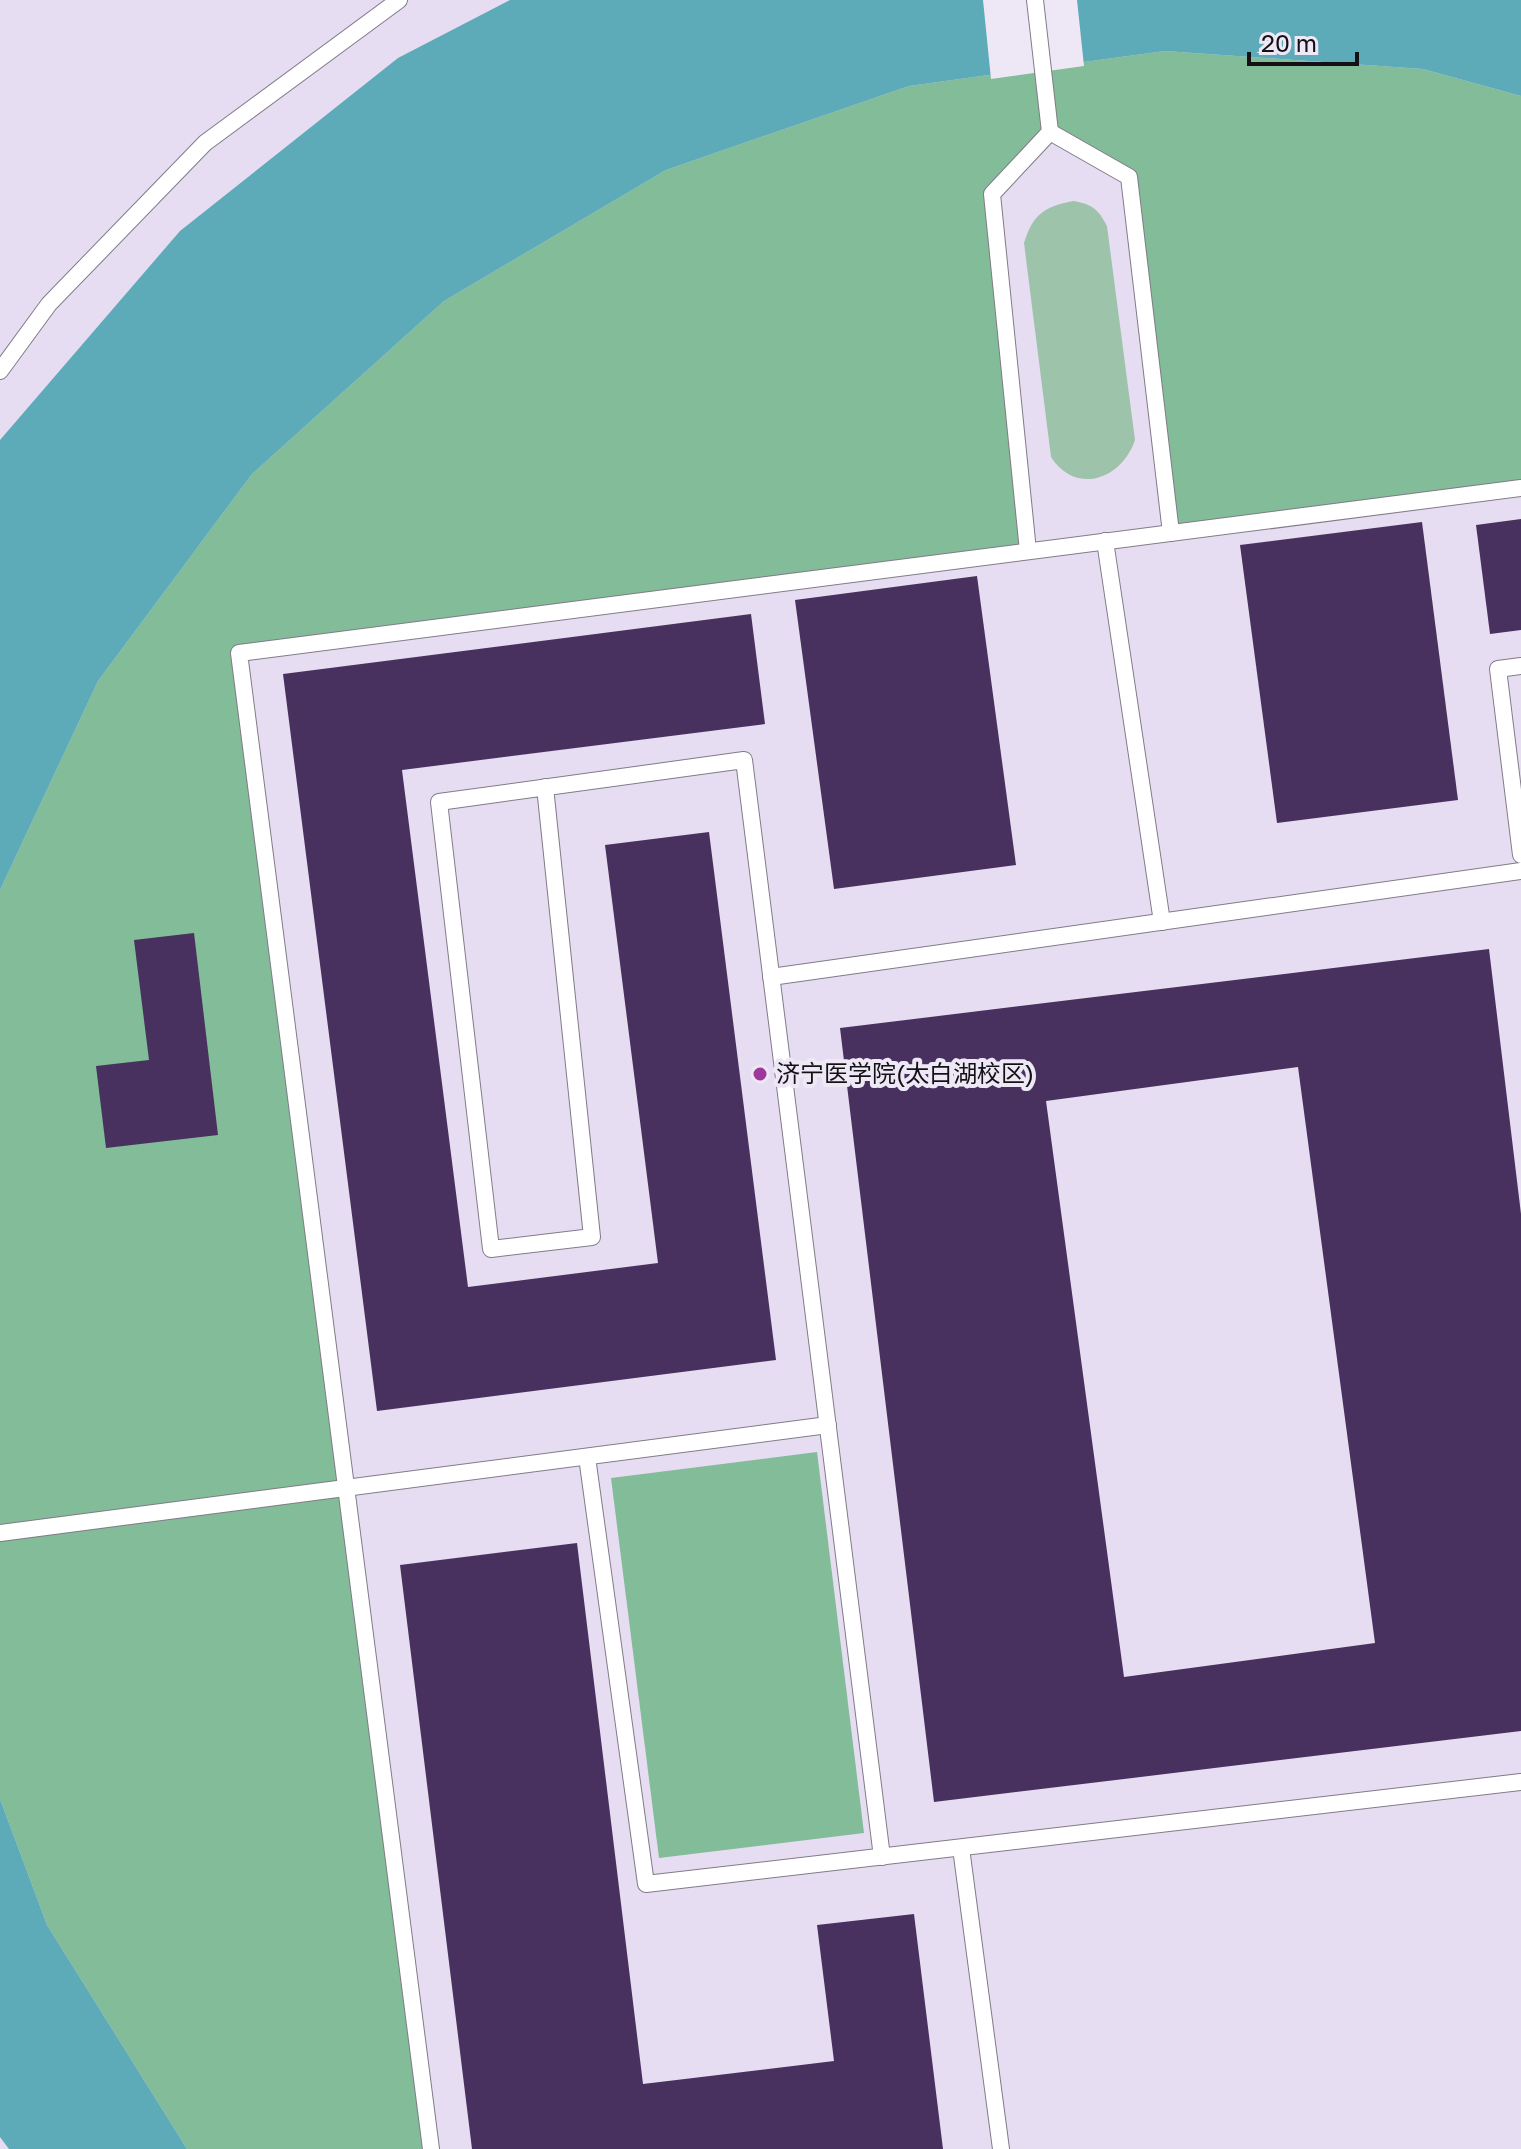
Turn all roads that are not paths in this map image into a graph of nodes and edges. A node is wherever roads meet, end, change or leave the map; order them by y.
1 (399, 0) edge
2 (1035, 0) edge
3 (1050, 132) junction
4 (0, 371) edge
5 (1521, 488) edge
6 (1171, 533) junction
7 (1105, 541) junction
8 (1028, 551) junction
9 (1521, 666) edge
10 (545, 787) junction
11 (1521, 855) edge
12 (1521, 871) edge
13 (1162, 922) junction
14 (771, 977) junction
15 (828, 1425) junction
16 (587, 1457) junction
17 (346, 1488) junction
18 (0, 1533) edge
19 (1521, 1782) edge
20 (961, 1848) junction
21 (882, 1857) junction
22 (431, 2149) edge
23 (1001, 2149) edge

1 - 4 lane
2 - 3 lane
3 - 6 lane
3 - 8 lane
5 - 6 lane
6 - 7 lane
7 - 8 lane
7 - 13 lane
8 - 17 lane
9 - 11 lane
10 - 10 lane
10 - 14 lane
12 - 13 lane
13 - 14 lane
14 - 15 lane
15 - 16 lane
15 - 21 lane
16 - 17 lane
16 - 21 lane
17 - 18 lane
17 - 22 lane
19 - 20 lane
20 - 21 lane
20 - 23 lane

